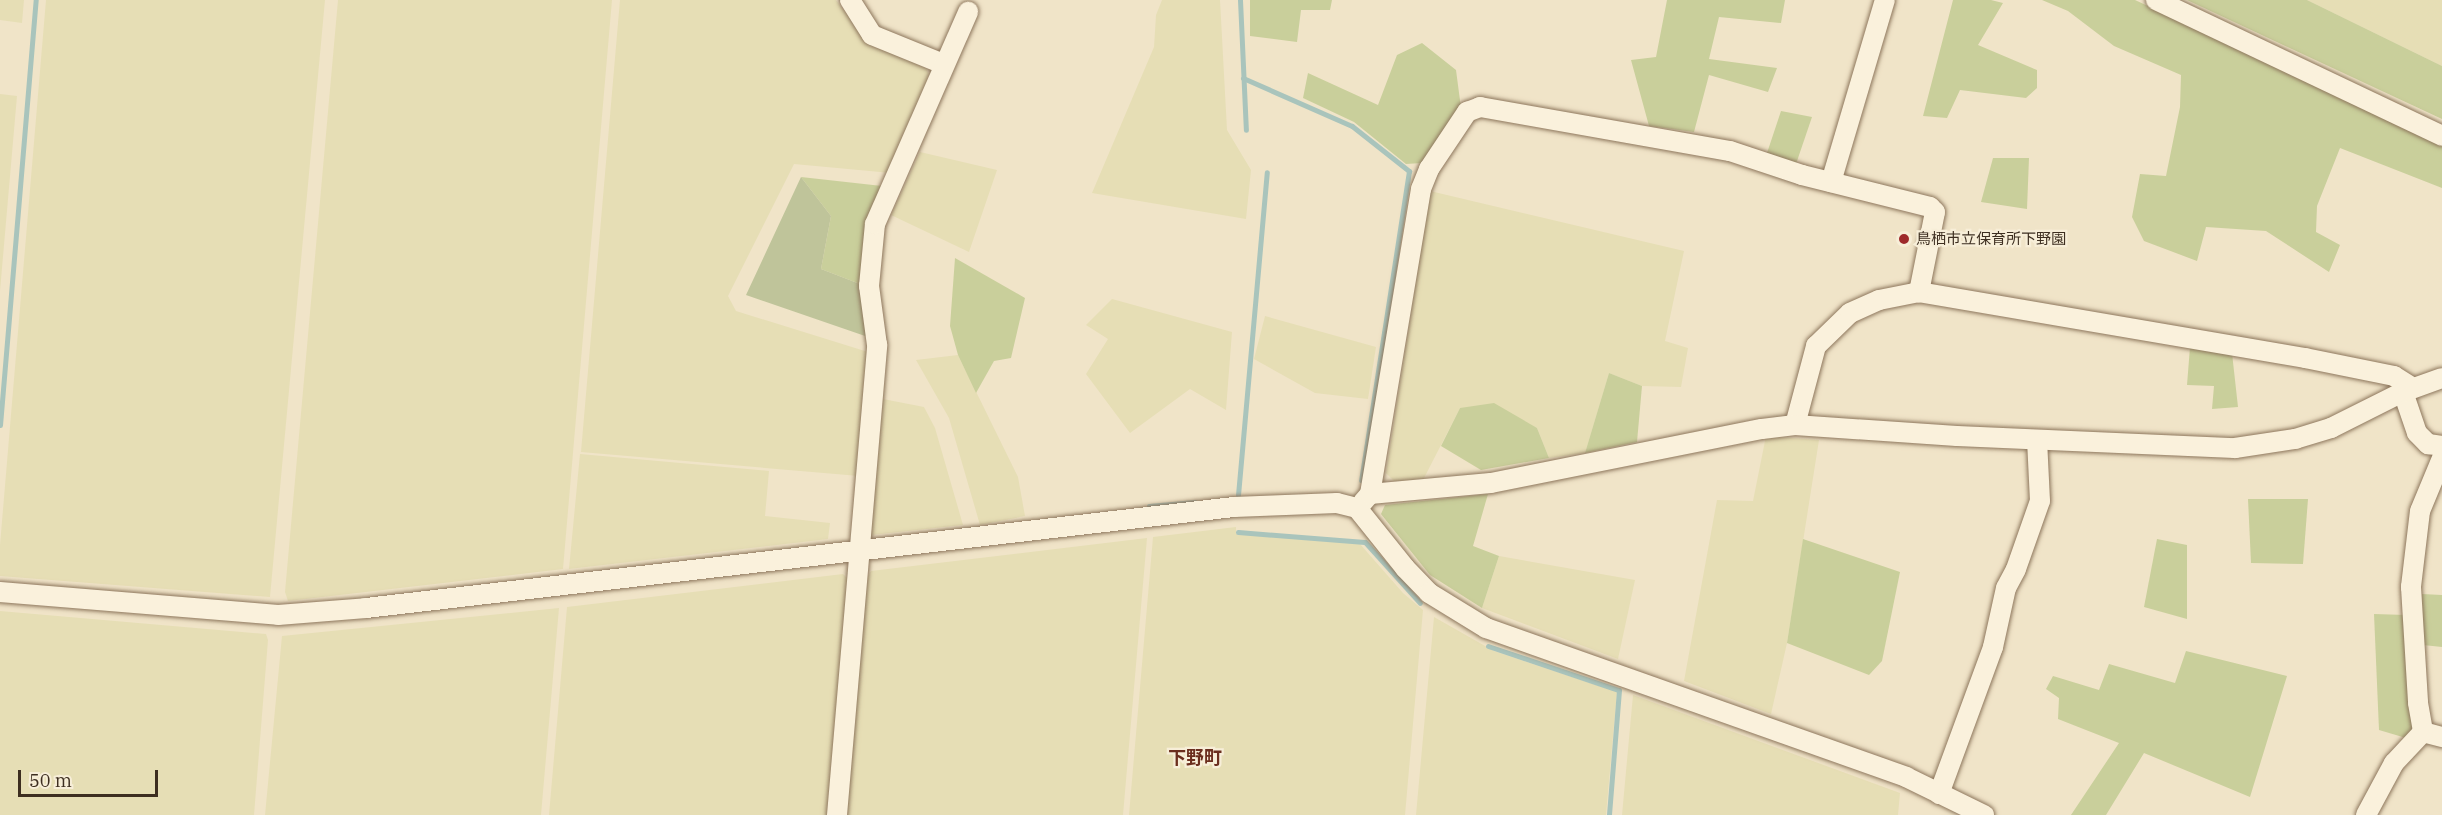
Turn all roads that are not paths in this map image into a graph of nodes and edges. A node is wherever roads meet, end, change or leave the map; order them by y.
1 (850, 0) edge
2 (1885, 0) edge
3 (2156, 0) edge
4 (968, 12) dead end
5 (943, 64) junction
6 (2442, 136) edge
7 (1832, 182) junction
8 (1918, 292) junction
9 (2442, 378) edge
10 (2408, 390) junction
11 (1795, 425) junction
12 (2037, 440) junction
13 (2442, 446) edge
14 (2442, 458) edge
15 (1363, 501) junction
16 (860, 552) junction
17 (0, 592) edge
18 (2423, 732) junction
19 (2442, 737) edge
20 (1940, 794) junction
21 (837, 815) edge
22 (1984, 815) edge
23 (2366, 815) edge

1 - 5 street
2 - 7 street
3 - 6 street
4 - 5 street
5 - 16 street
7 - 8 street
7 - 15 street
8 - 10 street
8 - 11 street
9 - 10 street
10 - 12 street
10 - 13 street
11 - 12 street
11 - 15 street
12 - 20 street
14 - 18 street
15 - 16 street
15 - 20 street
16 - 17 street
16 - 21 street
18 - 19 street
18 - 23 street
20 - 22 street

